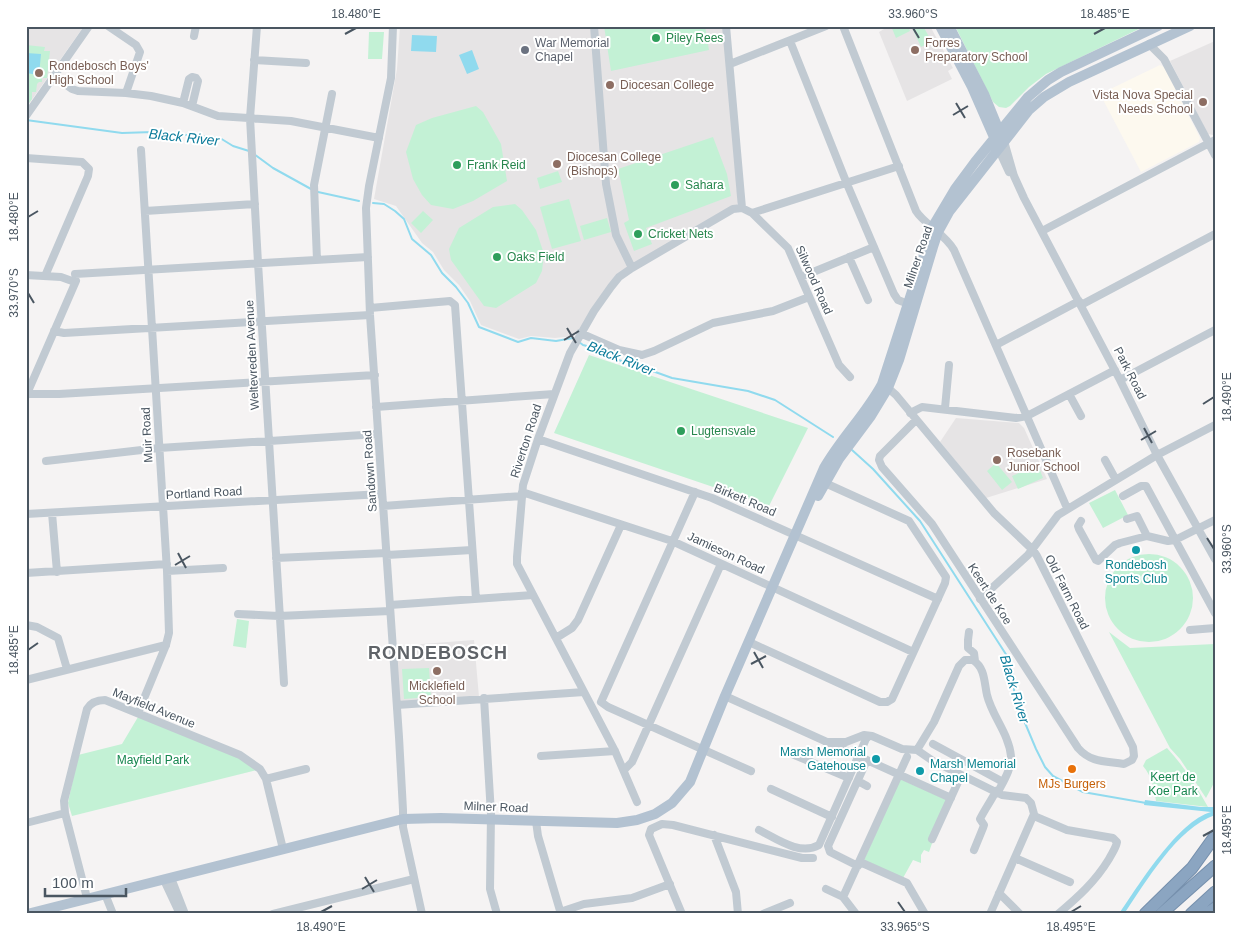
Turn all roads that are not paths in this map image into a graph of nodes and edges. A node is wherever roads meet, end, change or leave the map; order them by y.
1 (89, 26) edge
2 (108, 26) edge
3 (196, 26) edge
4 (257, 26) edge
5 (393, 26) edge
6 (594, 26) edge
7 (726, 26) edge
8 (826, 26) edge
9 (843, 26) edge
10 (940, 26) edge
11 (949, 26) edge
12 (1158, 26) edge
13 (1190, 26) edge
14 (194, 36) dead end
15 (1168, 36) junction
16 (790, 41) junction
17 (1150, 44) junction
18 (1164, 59) junction
19 (254, 60) junction
20 (306, 63) dead end
21 (730, 64) junction
22 (54, 76) junction
23 (126, 93) junction
24 (332, 94) dead end
25 (984, 94) junction
26 (1028, 97) junction
27 (183, 103) junction
28 (192, 106) junction
29 (26, 116) edge
30 (250, 118) junction
31 (325, 127) junction
32 (379, 138) junction
33 (999, 140) junction
34 (1212, 142) edge
35 (141, 150) dead end
36 (1215, 155) edge
37 (26, 158) edge
38 (898, 166) junction
39 (847, 184) junction
40 (255, 204) junction
41 (742, 208) junction
42 (145, 211) junction
43 (752, 213) junction
44 (935, 229) junction
45 (1042, 231) junction
46 (1215, 234) edge
47 (874, 247) junction
48 (368, 257) junction
49 (849, 257) junction
50 (317, 260) junction
51 (258, 263) junction
52 (632, 268) junction
53 (148, 269) junction
54 (26, 275) edge
55 (45, 276) junction
56 (801, 277) junction
57 (74, 278) junction
58 (809, 297) junction
59 (868, 300) dead end
60 (1080, 303) junction
61 (911, 305) junction
62 (370, 311) junction
63 (262, 321) junction
64 (151, 328) junction
65 (1215, 330) edge
66 (54, 331) junction
67 (580, 334) junction
68 (996, 345) junction
69 (949, 365) dead end
70 (1115, 370) junction
71 (375, 375) junction
72 (850, 377) dead end
73 (1120, 380) junction
74 (265, 382) junction
75 (155, 388) junction
76 (886, 392) junction
77 (554, 394) junction
78 (1069, 394) junction
79 (27, 395) edge
80 (462, 401) junction
81 (376, 407) junction
82 (945, 408) junction
83 (910, 413) junction
84 (1027, 416) junction
85 (1081, 416) dead end
86 (916, 420) junction
87 (1215, 425) edge
88 (378, 434) junction
89 (538, 439) junction
90 (269, 441) junction
91 (159, 448) junction
92 (1157, 455) junction
93 (1105, 460) dead end
94 (46, 461) dead end
95 (1116, 480) junction
96 (825, 483) junction
97 (695, 492) junction
98 (382, 494) junction
99 (522, 494) junction
100 (1123, 496) dead end
101 (272, 500) junction
102 (469, 500) junction
103 (162, 506) junction
104 (383, 506) junction
105 (1067, 508) junction
106 (52, 513) junction
107 (26, 514) edge
108 (1127, 518) dead end
109 (1215, 520) edge
110 (1080, 521) dead end
111 (621, 525) junction
112 (1199, 529) junction
113 (797, 533) junction
114 (1147, 536) junction
115 (1175, 540) junction
116 (672, 541) junction
117 (472, 550) junction
118 (1032, 550) junction
119 (387, 554) junction
120 (276, 558) junction
121 (1215, 559) edge
122 (721, 564) junction
123 (167, 568) junction
124 (223, 568) dead end
125 (57, 572) junction
126 (26, 573) edge
127 (772, 587) junction
128 (533, 594) junction
129 (476, 599) junction
130 (938, 599) junction
131 (980, 600) junction
132 (390, 608) junction
133 (1215, 613) edge
134 (238, 614) dead end
135 (279, 616) junction
136 (26, 625) edge
137 (1215, 628) edge
138 (1190, 630) dead end
139 (969, 632) dead end
140 (556, 638) junction
141 (749, 642) junction
142 (166, 645) junction
143 (968, 648) junction
144 (913, 652) junction
145 (975, 661) junction
146 (962, 662) junction
147 (67, 669) junction
148 (26, 680) edge
149 (284, 683) dead end
150 (584, 692) junction
151 (726, 696) junction
152 (484, 698) junction
153 (601, 702) junction
154 (397, 705) junction
155 (592, 706) junction
156 (138, 713) junction
157 (648, 725) junction
158 (865, 739) junction
159 (826, 742) junction
160 (933, 744) dead end
161 (703, 750) junction
162 (917, 750) junction
163 (615, 751) junction
164 (792, 754) dead end
165 (541, 756) dead end
166 (858, 756) junction
167 (907, 757) dead end
168 (867, 760) junction
169 (1124, 764) joint
170 (306, 769) dead end
171 (624, 770) junction
172 (751, 771) dead end
173 (899, 774) junction
174 (848, 778) junction
175 (266, 779) junction
176 (858, 781) junction
177 (958, 782) dead end
178 (1003, 782) junction
179 (867, 786) dead end
180 (771, 789) dead end
181 (997, 792) junction
182 (951, 798) junction
183 (637, 802) dead end
184 (65, 813) junction
185 (1034, 816) junction
186 (832, 817) junction
187 (403, 819) junction
188 (491, 820) junction
189 (536, 821) junction
190 (26, 823) edge
191 (759, 830) dead end
192 (714, 835) junction
193 (1215, 836) edge
194 (932, 839) dead end
195 (282, 849) junction
196 (974, 850) dead end
197 (813, 858) dead end
198 (1015, 858) junction
199 (859, 864) junction
200 (1215, 866) edge
201 (168, 879) junction
202 (414, 879) junction
203 (1070, 882) dead end
204 (670, 884) junction
205 (826, 889) dead end
206 (1215, 892) edge
207 (1000, 893) junction
208 (105, 894) junction
209 (843, 897) junction
210 (87, 898) junction
211 (790, 902) dead end
212 (311, 905) junction
213 (1215, 908) edge
214 (46, 911) edge
215 (561, 913) edge
216 (27, 914) edge
217 (113, 914) edge
218 (180, 914) edge
219 (185, 914) edge
220 (273, 914) edge
221 (314, 914) edge
222 (422, 914) edge
223 (497, 914) edge
224 (682, 914) edge
225 (738, 914) edge
226 (763, 914) edge
227 (856, 914) edge
228 (925, 914) edge
229 (990, 914) edge
230 (1020, 914) edge
231 (1058, 914) edge
232 (1145, 914) edge
233 (1161, 914) edge
234 (1190, 914) edge
235 (1206, 914) edge

1 - 22 street
2 - 23 street
3 - 14 street
4 - 19 street, Weltevreden Avenue
5 - 32 street, Sandown Road
6 - 52 street
7 - 21 street
8 - 16 street
9 - 38 street
10 - 33 main road, Park Road
11 - 25 main road, Park Road
12 - 26 main road, Milner Road
13 - 15 main road, Milner Road
15 - 17 main road, Milner Road
15 - 18 street
16 - 21 street
16 - 39 street
17 - 18 street
17 - 33 main road, Milner Road
18 - 34 street
19 - 20 street
19 - 30 street, Weltevreden Avenue
21 - 41 street
22 - 23 street
22 - 29 street
23 - 27 street
24 - 31 street
25 - 26 main road
25 - 33 main road, Park Road
26 - 33 main road, Milner Road
27 - 28 street
27 - 28 street
28 - 30 street
30 - 31 street
30 - 40 street, Weltevreden Avenue
31 - 32 street
31 - 50 street
32 - 48 street, Sandown Road
33 - 44 main road, Milner Road
33 - 45 street, Park Road
34 - 36 street
34 - 45 street
35 - 42 street, Muir Road
37 - 55 street
38 - 39 street
38 - 44 street
39 - 43 street
39 - 47 street
40 - 42 street
40 - 51 street, Weltevreden Avenue
41 - 43 street, Silwood Road
41 - 52 street, Riverton Road
42 - 53 street, Muir Road
43 - 56 street, Silwood Road
44 - 61 main road, Milner Road
44 - 68 street
45 - 60 street, Park Road
46 - 60 street
47 - 49 street
47 - 61 street
48 - 50 street
48 - 62 street, Sandown Road
49 - 56 street
49 - 59 street
50 - 51 street
51 - 53 street
51 - 63 street, Weltevreden Avenue
52 - 67 street, Riverton Road
53 - 57 street
53 - 64 street, Muir Road
54 - 55 street
55 - 57 street
56 - 58 street, Silwood Road
57 - 66 street
58 - 67 street
58 - 72 street, Silwood Road
60 - 68 street
60 - 70 street, Park Road
61 - 76 main road, Milner Road
61 - 113 main road, Milner Road
62 - 63 street
62 - 71 street, Sandown Road
62 - 80 street
63 - 64 street
63 - 74 street, Weltevreden Avenue
64 - 66 street
64 - 75 street, Muir Road
65 - 73 street
66 - 79 street
67 - 77 street, Riverton Road
68 - 84 street
69 - 82 street
70 - 73 street, Park Road
70 - 78 street
71 - 74 street
71 - 81 street, Sandown Road
73 - 92 street, Park Road
74 - 75 street
74 - 90 street, Weltevreden Avenue
75 - 79 street
75 - 91 street, Muir Road
76 - 83 street, Old Farm Road
76 - 96 main road, Milner Road
77 - 80 street
77 - 89 street, Riverton Road
78 - 84 street
78 - 85 street
80 - 81 street
80 - 102 street
81 - 88 street, Sandown Road
82 - 83 street
82 - 84 street
83 - 86 street, Old Farm Road
84 - 105 street
86 - 118 street, Old Farm Road
86 - 131 street, Keert de Koe
87 - 92 street
88 - 90 street
88 - 98 street, Sandown Road
89 - 97 street, Birkett Road
89 - 99 street, Riverton Road
90 - 91 street
90 - 101 street, Weltevreden Avenue
91 - 94 street
91 - 103 street, Muir Road
92 - 95 street
92 - 112 street, Park Road
93 - 95 street
95 - 105 street
96 - 113 main road, Milner Road
96 - 130 street
97 - 113 street, Birkett Road
97 - 116 street
98 - 101 street, Portland Road
98 - 104 street, Sandown Road
99 - 102 street, Jamieson Road
99 - 111 street, Jamieson Road
99 - 128 street, Riverton Road
100 - 115 street
101 - 103 street, Portland Road
101 - 120 street, Weltevreden Avenue
102 - 104 street, Jamieson Road
102 - 117 street
103 - 106 street, Portland Road
103 - 123 street, Muir Road
104 - 119 street, Sandown Road
105 - 118 street
106 - 107 street, Portland Road
106 - 125 street
108 - 114 street
109 - 112 street
110 - 114 street
111 - 116 street, Jamieson Road
111 - 140 street
112 - 115 street
112 - 121 street, Park Road
113 - 127 main road, Milner Road
113 - 130 street, Birkett Road
114 - 115 street
115 - 133 street
116 - 122 street, Jamieson Road
116 - 153 street
117 - 119 street
117 - 129 street
118 - 131 street
118 - 169 street, Old Farm Road
119 - 120 street
119 - 132 street, Sandown Road
120 - 135 street, Weltevreden Avenue
122 - 127 street, Jamieson Road
122 - 157 street
123 - 124 street
123 - 125 street
123 - 142 street, Muir Road
125 - 126 street
127 - 141 main road, Milner Road
127 - 144 street, Jamieson Road
128 - 129 street
128 - 140 street, Riverton Road
129 - 132 street
130 - 144 street
131 - 169 street, Keert de Koe
132 - 135 street
132 - 154 street, Sandown Road
134 - 135 street
135 - 149 street, Weltevreden Avenue
136 - 147 street
137 - 138 street
139 - 143 street
140 - 150 street, Riverton Road
141 - 144 street
141 - 151 main road, Milner Road
142 - 147 street
142 - 156 street, Muir Road
143 - 145 street
143 - 146 street
145 - 146 street
145 - 178 street
146 - 162 street
147 - 148 street
150 - 152 street
150 - 155 street, Riverton Road
151 - 159 street
151 - 161 main road, Milner Road
152 - 154 street
152 - 188 street
153 - 155 street
153 - 157 street
154 - 187 street, Sandown Road
155 - 163 street, Riverton Road
156 - 175 street, Mayfield Avenue
156 - 184 street, Mayfield Avenue
157 - 161 street
157 - 171 street
158 - 159 street
158 - 162 street
158 - 166 street
159 - 166 street
160 - 178 street
161 - 172 street
161 - 189 main road, Milner Road
162 - 181 street
163 - 165 street
163 - 171 street, Riverton Road
164 - 174 street
166 - 168 street
166 - 174 street
167 - 173 street
168 - 173 street
168 - 176 street
170 - 175 street
171 - 183 street, Riverton Road
173 - 182 street
173 - 199 street
174 - 186 street
175 - 195 street, Mayfield Avenue
176 - 179 street
176 - 199 street
177 - 182 street
178 - 181 street
180 - 186 street
181 - 185 street
181 - 196 street
182 - 194 street
184 - 190 street
184 - 210 street, Mayfield Avenue
185 - 198 street
185 - 231 street
186 - 191 street
187 - 188 main road, Milner Road
187 - 195 main road, Milner Road
187 - 202 street, Sandown Road
188 - 189 main road, Milner Road
188 - 223 street
189 - 215 street
192 - 197 street
192 - 204 street
192 - 225 street
193 - 232 highway
195 - 201 main road, Milner Road
198 - 203 street
198 - 207 street
199 - 209 street
199 - 228 street
200 - 233 highway
201 - 208 main road, Milner Road
201 - 218 street
201 - 219 street
202 - 212 street
202 - 222 street, Sandown Road
204 - 215 street
204 - 224 street
205 - 209 street
206 - 234 highway
207 - 229 street
207 - 230 street
208 - 210 main road, Milner Road
208 - 217 street
209 - 227 street
210 - 214 main road, Milner Road
211 - 226 street
212 - 220 street
212 - 221 street
213 - 235 highway
214 - 216 main road, Milner Road

